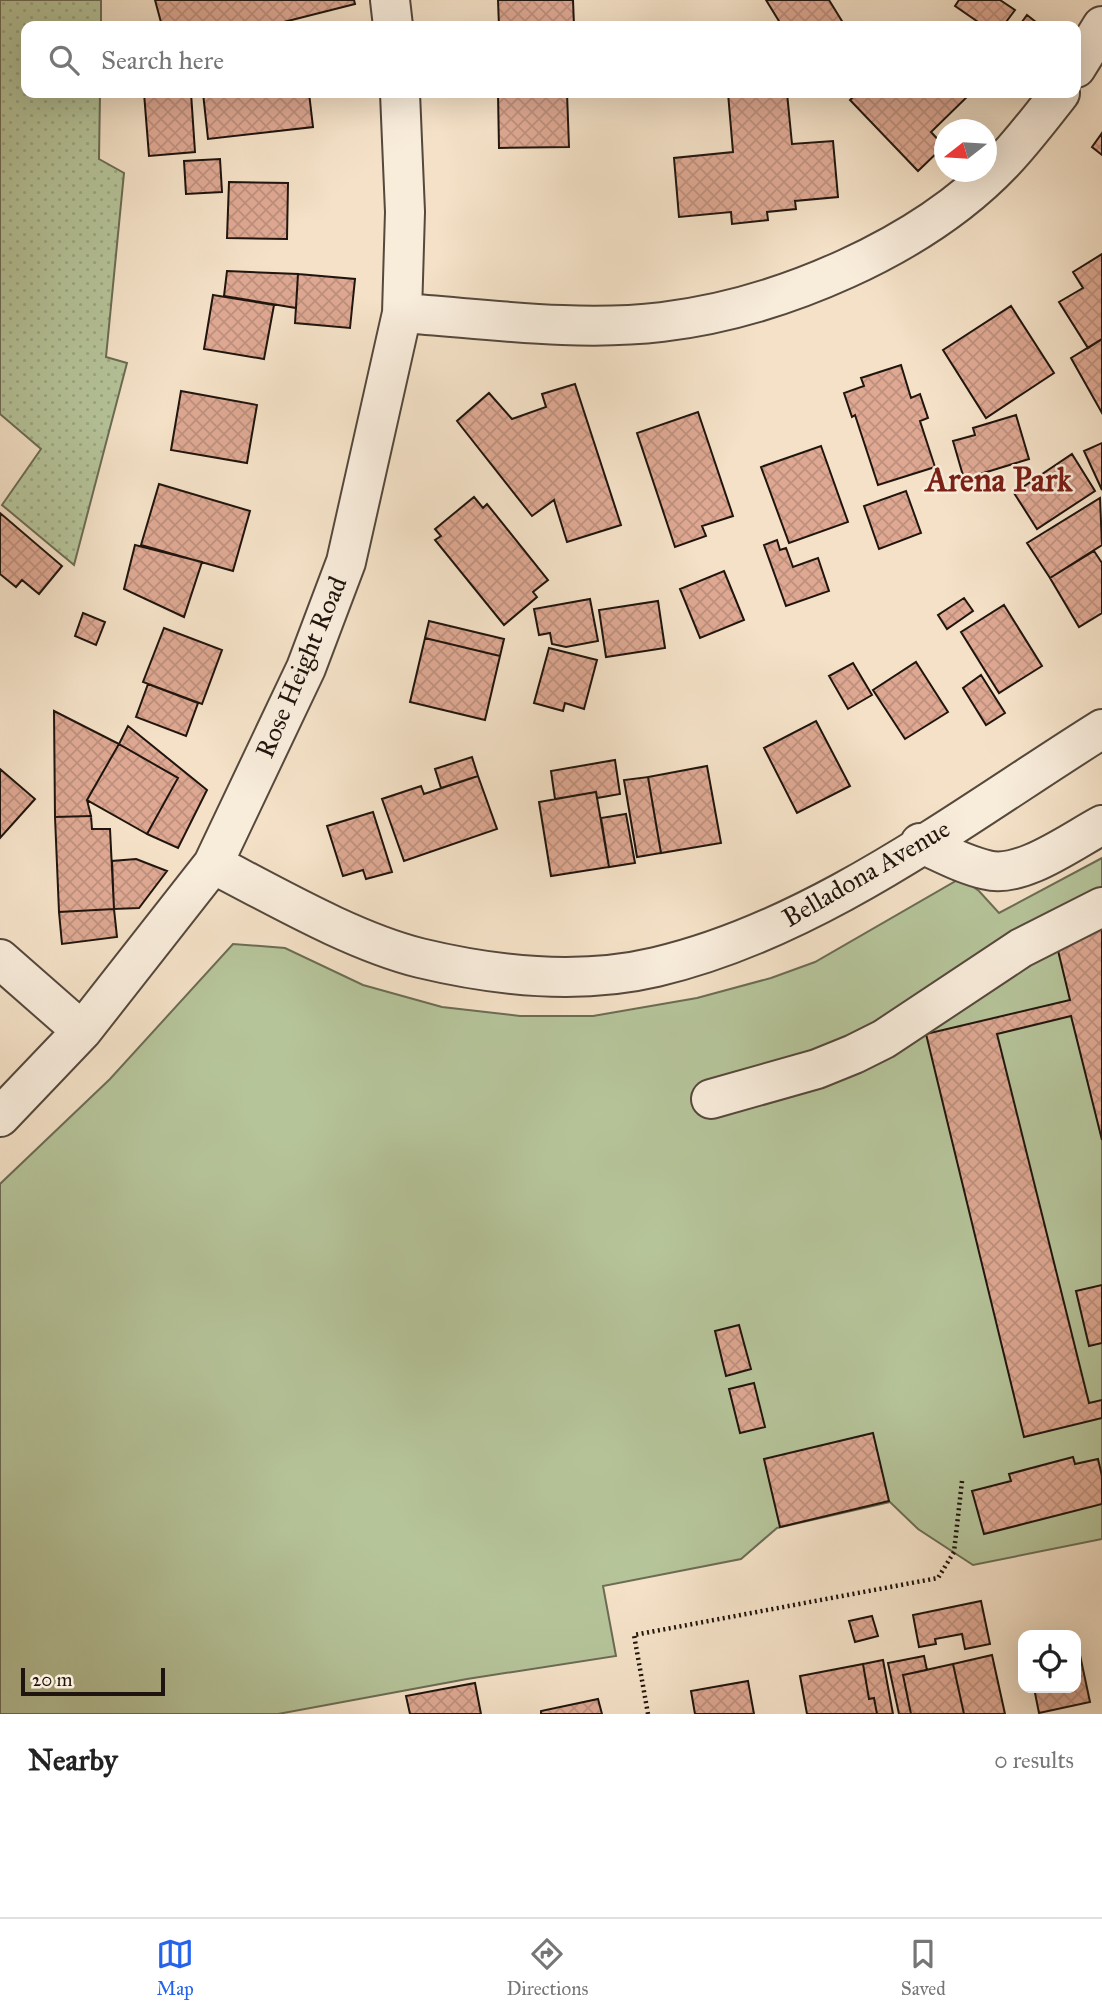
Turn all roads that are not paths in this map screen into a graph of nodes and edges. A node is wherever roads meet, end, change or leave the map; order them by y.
1 (390, 0) edge
2 (392, 21) edge
3 (1102, 26) edge
4 (1081, 60) edge
5 (400, 98) edge
6 (1056, 98) edge
7 (402, 313) junction
8 (1102, 729) edge
9 (1102, 825) edge
10 (920, 843) junction
11 (213, 864) junction
12 (1102, 907) edge
13 (0, 958) edge
14 (82, 1031) junction
15 (711, 1099) dead end
16 (0, 1117) edge

1 - 2 street
3 - 4 street
5 - 7 street, Rose Height Road
6 - 7 street
7 - 11 street, Rose Height Road
8 - 10 street, Belladona Avenue
9 - 10 street
10 - 11 street, Belladona Avenue
11 - 14 street, Rose Height Road
12 - 15 street
13 - 14 street
14 - 16 street, Rose Height Road

